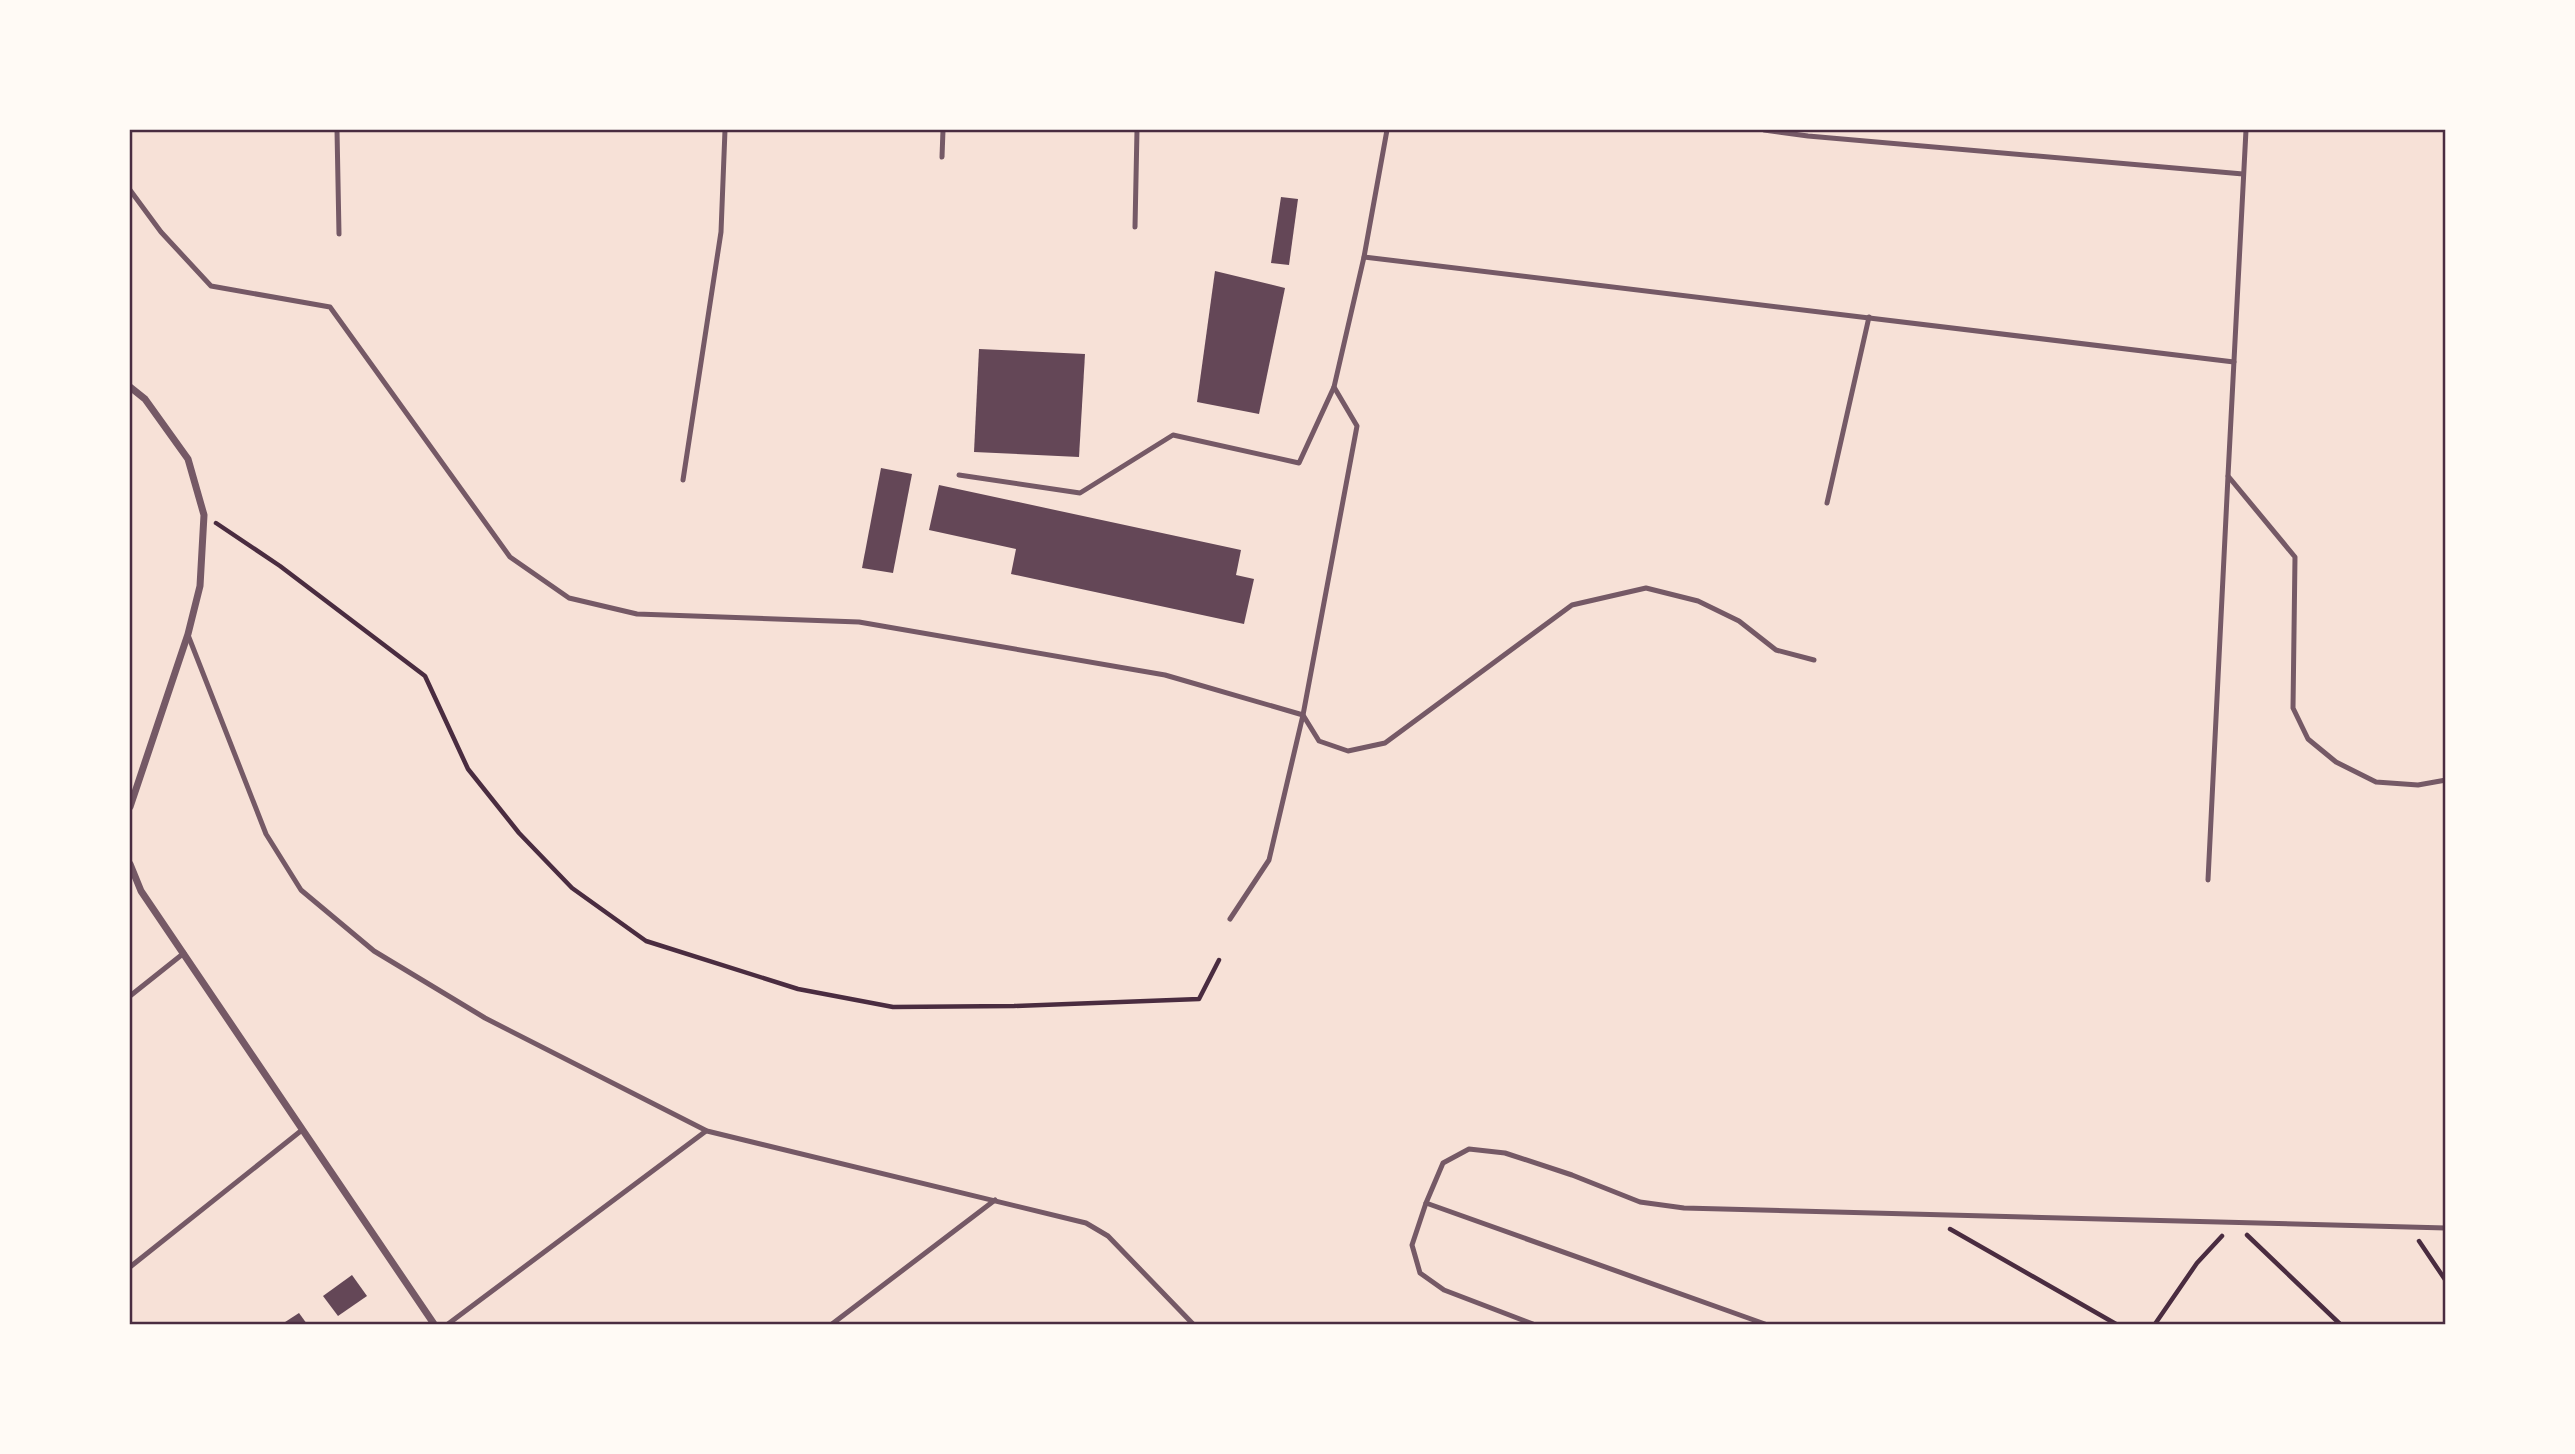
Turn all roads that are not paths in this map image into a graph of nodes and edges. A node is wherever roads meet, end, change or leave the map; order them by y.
1 (337, 130) edge
2 (725, 130) edge
3 (943, 130) edge
4 (1137, 130) edge
5 (1387, 130) edge
6 (1764, 130) edge
7 (2246, 130) edge
8 (942, 157) dead end
9 (2243, 174) junction
10 (130, 190) edge
11 (1135, 227) dead end
12 (339, 234) dead end
13 (1364, 257) junction
14 (1869, 317) junction
15 (2234, 362) junction
16 (130, 387) edge
17 (1334, 387) junction
18 (959, 475) dead end
19 (2228, 477) junction
20 (684, 480) dead end
21 (1827, 503) dead end
22 (188, 634) junction
23 (1814, 660) dead end
24 (1303, 715) junction
25 (2445, 780) edge
26 (130, 807) edge
27 (130, 864) edge
28 (2208, 880) dead end
29 (1230, 919) dead end
30 (184, 953) junction
31 (130, 996) edge
32 (302, 1130) junction
33 (707, 1131) junction
34 (995, 1200) junction
35 (1426, 1203) junction
36 (2445, 1228) edge
37 (130, 1267) edge
38 (434, 1325) edge
39 (449, 1325) edge
40 (832, 1325) edge
41 (1193, 1325) edge
42 (1533, 1325) edge
43 (1766, 1325) edge

1 - 12 lane
2 - 20 lane
3 - 8 lane
4 - 11 lane
5 - 13 lane
6 - 9 lane
7 - 9 lane
9 - 15 lane
10 - 24 lane
13 - 14 lane
13 - 17 lane
14 - 15 lane
14 - 21 lane
15 - 19 lane
16 - 22 street
17 - 18 lane
17 - 24 lane
19 - 25 lane
19 - 28 lane
22 - 26 street
22 - 33 lane
23 - 24 lane
24 - 29 lane
27 - 30 street
30 - 31 lane
30 - 32 street
32 - 37 lane
32 - 38 street
33 - 34 lane
33 - 39 lane
34 - 40 lane
34 - 41 lane
35 - 36 lane
35 - 42 lane
35 - 43 lane

